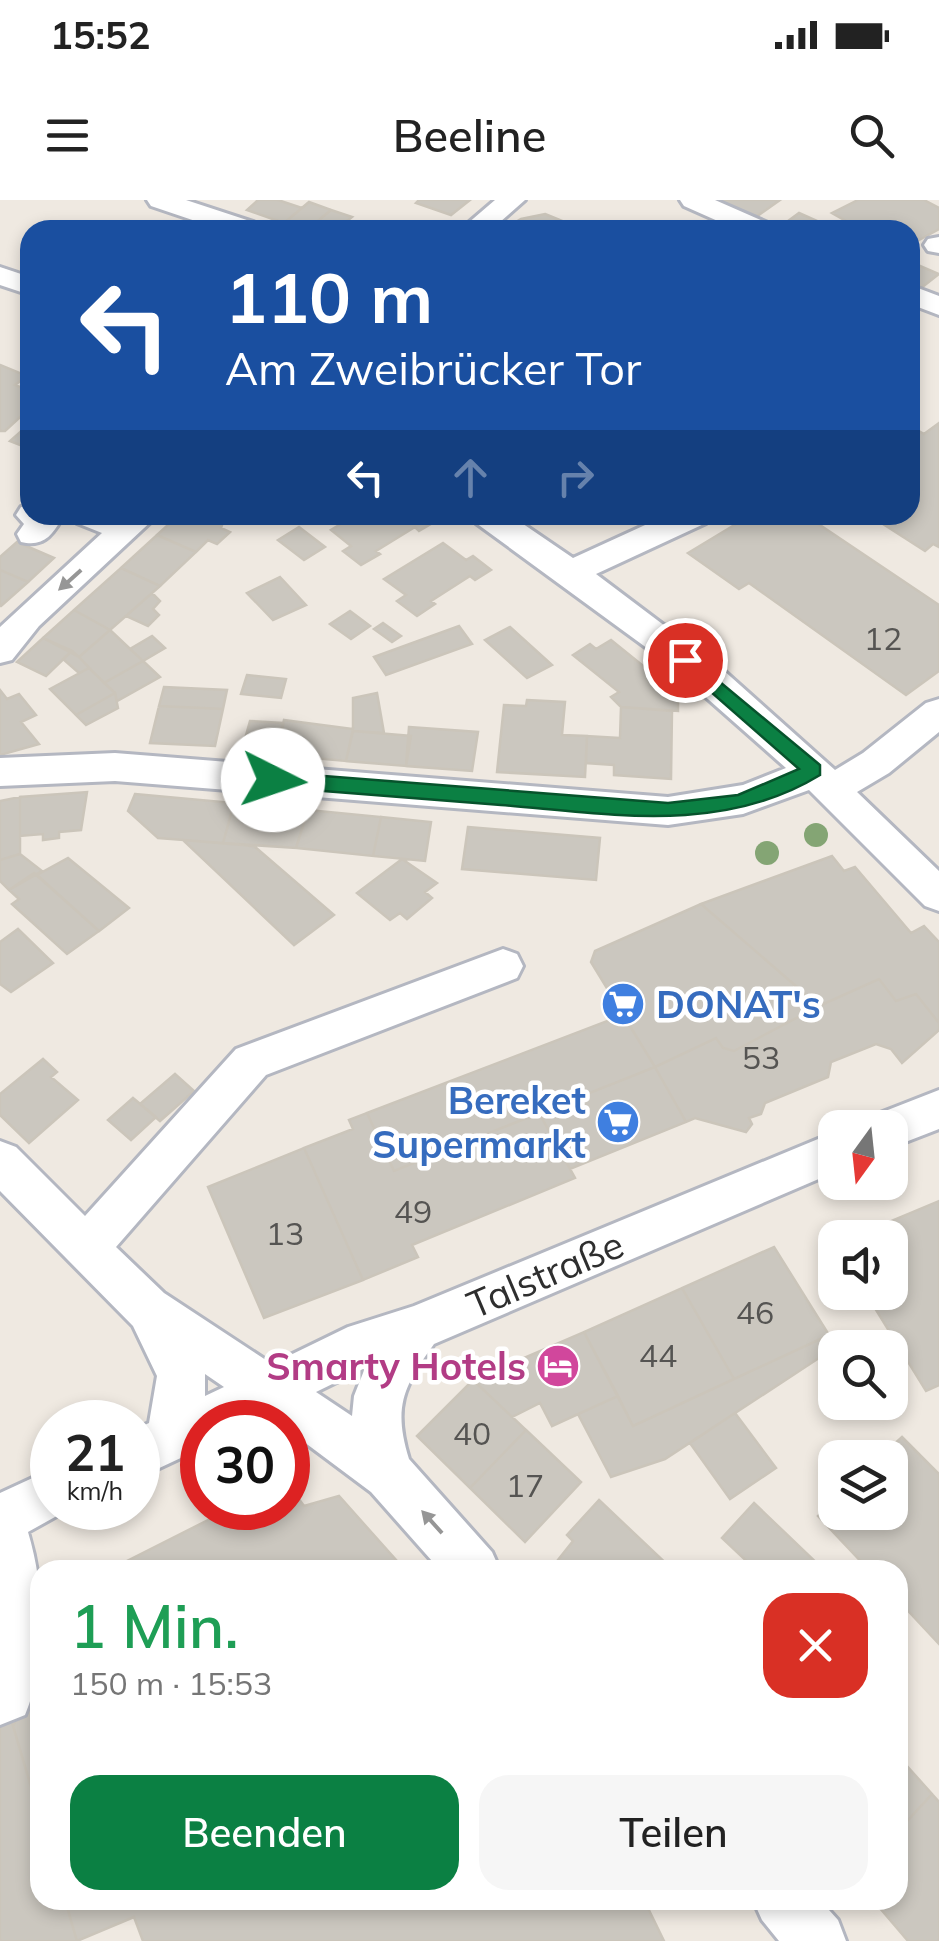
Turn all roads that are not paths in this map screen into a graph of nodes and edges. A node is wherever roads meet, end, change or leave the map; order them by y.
1 (160, 200) edge
2 (512, 200) edge
3 (693, 200) edge
4 (219, 220) edge
5 (487, 220) edge
6 (738, 220) edge
7 (132, 525) edge
8 (501, 525) edge
9 (673, 525) edge
10 (570, 573) junction
11 (0, 651) edge
12 (939, 712) edge
13 (0, 772) edge
14 (823, 779) junction
15 (939, 896) edge
16 (502, 966) dead end
17 (939, 1109) edge
18 (908, 1122) edge
19 (818, 1159) edge
20 (0, 1161) edge
21 (85, 1249) junction
22 (147, 1309) junction
23 (417, 1328) junction
24 (270, 1390) junction
25 (160, 1436) edge
26 (160, 1443) edge
27 (389, 1474) junction
28 (30, 1506) edge
29 (0, 1522) edge
30 (465, 1560) edge
31 (0, 1698) edge
32 (790, 1910) edge
33 (816, 1941) edge

1 - 4 street
2 - 5 street
3 - 6 street
7 -> 11 street
8 - 10 street
9 - 10 street
10 - 14 street
12 - 14 street
13 - 14 street
14 - 15 street
16 - 21 street
17 - 18 street
19 - 23 street, Talstraße
20 - 21 street
21 - 22 street
22 - 24 street
22 - 25 street
23 - 24 street, Talstraße
23 - 27 street
24 - 26 street, Talstraße
24 - 27 street
30 -> 27 street
28 - 29 street
29 - 31 street
32 - 33 street

